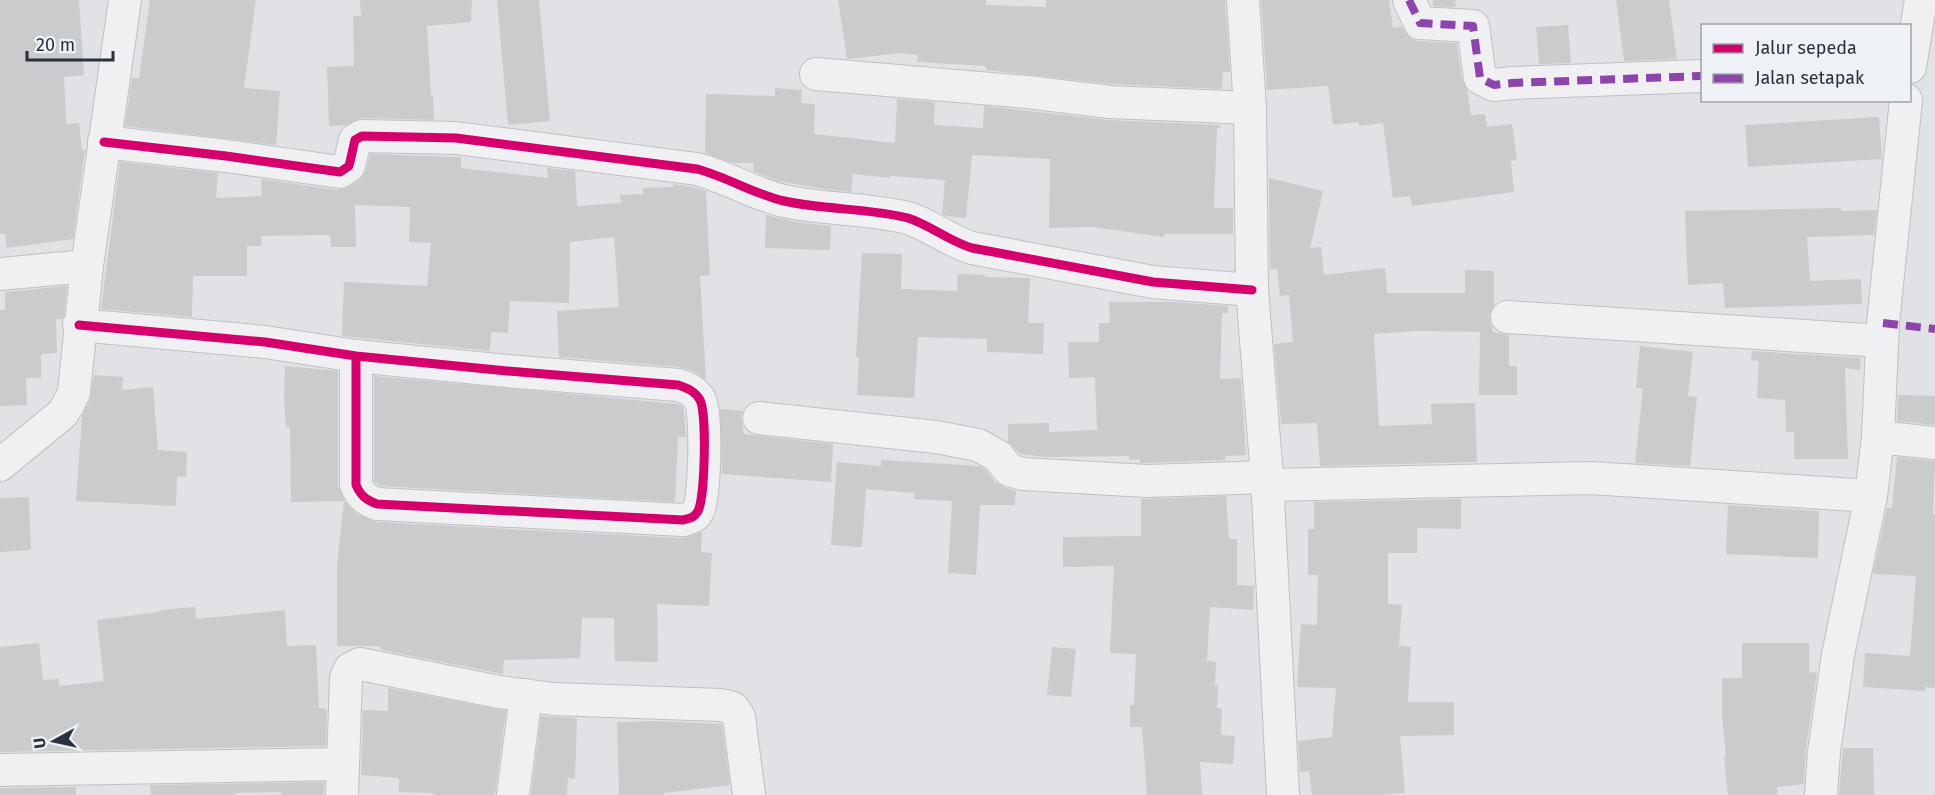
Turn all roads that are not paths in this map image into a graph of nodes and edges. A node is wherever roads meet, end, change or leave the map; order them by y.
1 (125, 0) edge
2 (1243, 0) edge
3 (1409, 0) edge
4 (1921, 0) edge
5 (1911, 62) edge
6 (816, 74) dead end
7 (1701, 76) edge
8 (1906, 102) edge
9 (1250, 108) junction
10 (104, 142) junction
11 (87, 266) junction
12 (0, 274) edge
13 (1252, 290) junction
14 (1507, 317) dead end
15 (80, 326) junction
16 (1882, 341) junction
17 (356, 356) junction
18 (759, 418) dead end
19 (1878, 437) junction
20 (1935, 443) edge
21 (0, 465) edge
22 (1267, 481) junction
23 (1870, 496) junction
24 (526, 695) junction
25 (343, 764) junction
26 (0, 770) edge
27 (342, 795) edge
28 (513, 795) edge
29 (749, 795) edge
30 (1283, 795) edge
31 (1821, 795) edge

1 - 10 street
2 - 9 street
3 - 7 street
4 - 5 street
6 - 9 street
8 - 16 street
9 - 13 street
10 - 11 street
10 - 13 street
11 - 12 street
11 - 15 street
13 - 22 street
14 - 16 street
15 - 17 street
15 - 21 street
16 - 19 street
17 - 17 street
18 - 22 street
19 - 20 street
19 - 23 street
22 - 23 street
22 - 30 street
23 - 31 street
24 - 25 street
24 - 28 street
24 - 29 street
25 - 26 street
25 - 27 street

